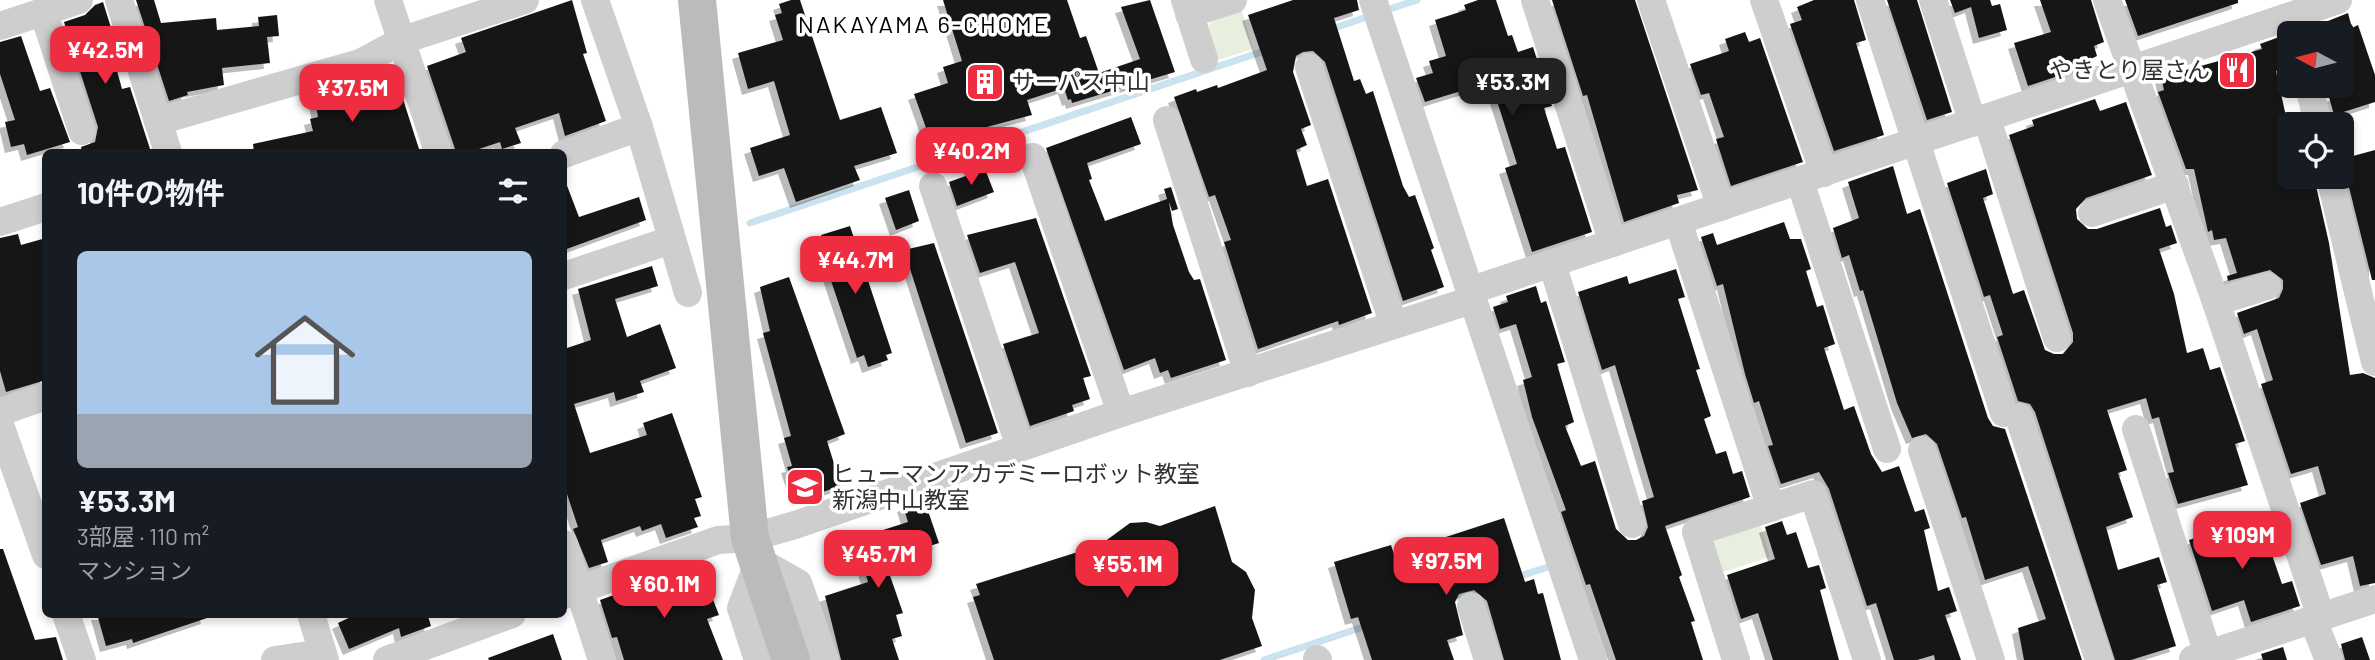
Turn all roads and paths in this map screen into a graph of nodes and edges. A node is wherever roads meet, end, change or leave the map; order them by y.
1 (79, 0) edge
2 (119, 0) edge
3 (388, 0) edge
4 (525, 0) edge
5 (595, 0) edge
6 (696, 0) edge
7 (1233, 0) edge
8 (1373, 0) edge
9 (1535, 0) edge
10 (1651, 0) edge
11 (1764, 0) edge
12 (1870, 0) edge
13 (1933, 0) edge
14 (2107, 0) edge
15 (2338, 0) edge
16 (1187, 7) edge
17 (43, 11) junction
18 (2281, 18) edge
19 (0, 26) edge
20 (403, 40) junction
21 (1204, 59) dead end
22 (1309, 67) dead end
23 (2132, 71) junction
24 (1167, 120) dead end
25 (158, 121) junction
26 (1980, 121) junction
27 (639, 127) junction
28 (82, 131) dead end
29 (1917, 142) junction
30 (167, 149) edge
31 (437, 149) edge
32 (567, 153) edge
33 (1033, 157) dead end
34 (1812, 177) junction
35 (2175, 185) junction
36 (933, 186) dead end
37 (2334, 189) edge
38 (42, 207) edge
39 (1721, 207) junction
40 (2092, 213) dead end
41 (1678, 221) junction
42 (0, 222) edge
43 (671, 240) junction
44 (1613, 243) junction
45 (1552, 263) junction
46 (567, 275) edge
47 (2366, 285) edge
48 (2267, 286) dead end
49 (688, 293) dead end
50 (1470, 295) junction
51 (2216, 302) junction
52 (1393, 324) junction
53 (2057, 338) dead end
54 (2375, 362) edge
55 (1248, 373) junction
56 (42, 397) edge
57 (0, 412) edge
58 (1121, 413) junction
59 (0, 425) edge
60 (2136, 429) dead end
61 (1020, 447) junction
62 (1887, 449) dead end
63 (1922, 450) dead end
64 (1771, 508) junction
65 (1632, 524) dead end
66 (42, 544) edge
67 (755, 550) junction
68 (567, 565) edge
69 (571, 592) edge
70 (2375, 599) edge
71 (1471, 606) dead end
72 (67, 618) edge
73 (312, 618) edge
74 (501, 618) edge
75 (2317, 618) junction
76 (323, 657) edge
77 (2199, 657) edge
78 (82, 660) edge
79 (275, 660) edge
80 (387, 660) edge
81 (602, 660) edge
82 (758, 660) edge
83 (792, 660) edge
84 (825, 660) edge
85 (1488, 660) edge
86 (1593, 660) edge
87 (1736, 660) edge
88 (1867, 660) edge
89 (1992, 660) edge
90 (2099, 660) edge
91 (2329, 660) edge

1 - 17 street
2 - 25 street
3 - 20 street
4 - 20 street
5 - 27 street
6 - 67 street
7 - 16 street
8 - 50 street
9 - 44 street
10 - 39 street
11 - 34 street
12 - 29 street
13 - 26 street
14 - 23 street
15 - 18 street
16 - 21 street
17 - 19 street
17 - 28 street
18 - 23 street
20 - 25 street
20 - 31 street
22 - 52 street
23 - 26 street
23 - 35 street
24 - 55 street
25 - 30 street
26 - 29 street
26 - 53 street
27 - 32 street
27 - 43 street
29 - 34 street
29 - 90 street
33 - 58 street
34 - 39 street
34 - 62 street
35 - 40 street
35 - 51 street
36 - 61 street
37 - 47 street
38 - 42 street
39 - 41 street
41 - 44 street
41 - 64 street
43 - 46 street
43 - 49 street
44 - 45 street
45 - 50 street
45 - 65 street
47 - 54 street
48 - 51 street
50 - 52 street
50 - 86 street
51 - 75 street
52 - 55 street
55 - 58 street
56 - 57 street
58 - 61 street
59 - 66 street
60 - 77 street
61 - 67 street
63 - 89 street
64 - 87 street
64 - 88 street
67 - 69 street
67 - 82 street
67 - 83 street
67 - 84 street
68 - 69 street
69 - 81 street
70 - 75 street
71 - 85 street
72 - 78 street
73 - 76 street
74 - 80 street
75 - 77 street
75 - 91 street
76 - 79 street

